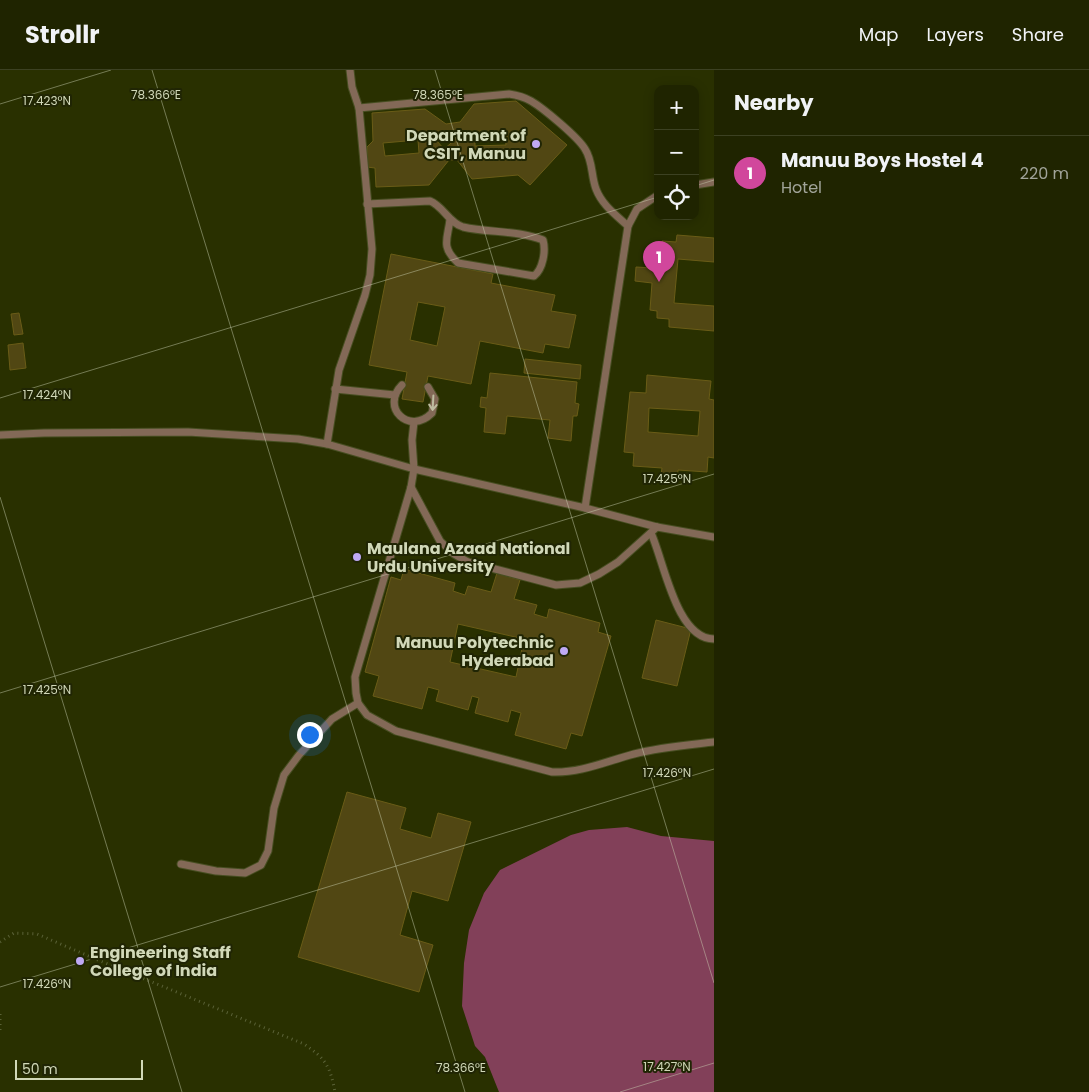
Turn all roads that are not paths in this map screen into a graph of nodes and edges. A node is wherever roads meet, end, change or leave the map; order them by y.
1 (350, 70) edge
2 (359, 108) junction
3 (714, 182) edge
4 (699, 184) edge
5 (654, 198) edge
6 (367, 204) junction
7 (450, 219) junction
8 (628, 226) junction
9 (402, 386) dead end
10 (428, 387) dead end
11 (335, 389) junction
12 (395, 395) junction
13 (414, 422) junction
14 (0, 435) edge
15 (326, 444) junction
16 (414, 470) junction
17 (411, 488) junction
18 (585, 508) junction
19 (654, 530) junction
20 (714, 537) edge
21 (714, 639) edge
22 (358, 703) junction
23 (714, 742) edge
24 (181, 864) dead end

1 - 2 lane
2 - 6 lane
2 - 8 lane
3 - 4 lane
5 - 8 lane
6 - 7 lane
6 - 11 lane
7 - 7 lane
8 - 18 lane
9 - 12 lane
10 -> 13 lane
11 - 12 lane
11 - 15 lane
12 - 13 lane
13 - 16 lane
14 - 15 lane
15 - 16 lane
16 - 17 lane
16 - 18 lane
17 - 19 lane
17 - 22 lane
18 - 19 lane
19 - 20 lane
19 - 21 lane
22 - 23 lane
22 - 24 lane

